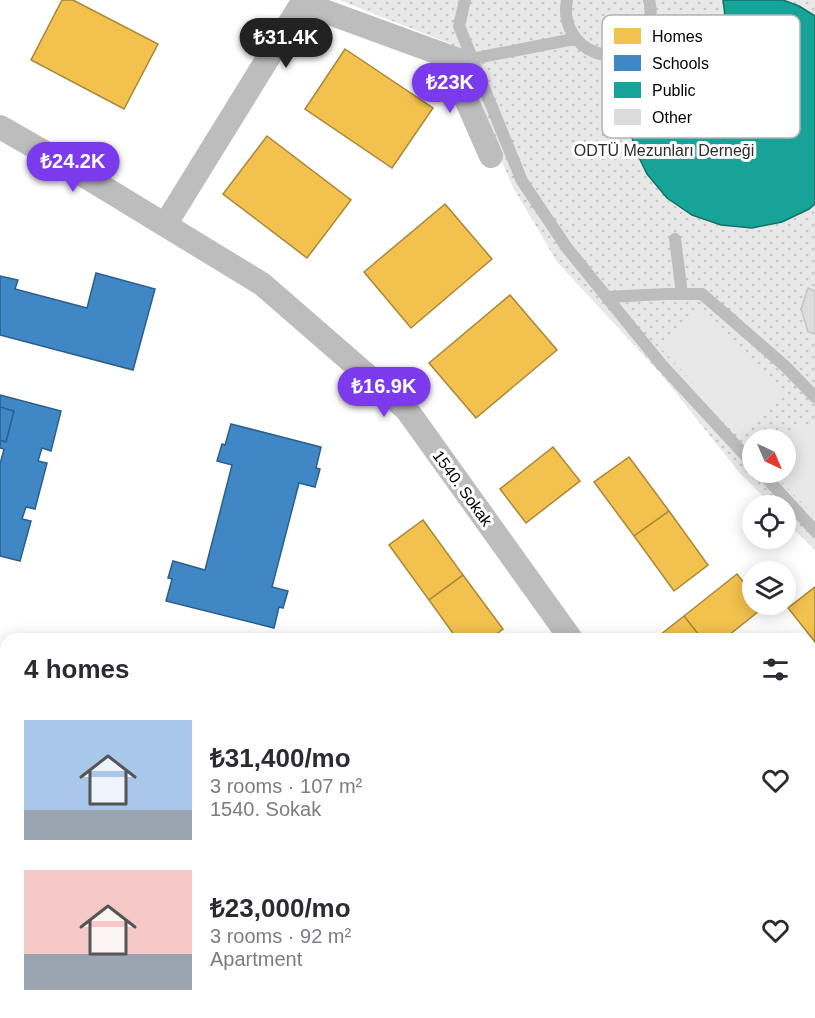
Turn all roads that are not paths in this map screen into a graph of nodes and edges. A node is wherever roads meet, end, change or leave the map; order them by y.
1 (567, 0) edge
2 (649, 0) edge
3 (461, 1) edge
4 (303, 2) edge
5 (650, 15) edge
6 (574, 39) junction
7 (602, 54) edge
8 (459, 59) junction
9 (0, 127) edge
10 (491, 156) dead end
11 (165, 225) junction
12 (675, 240) dead end
13 (682, 294) junction
14 (607, 297) junction
15 (815, 398) edge
16 (742, 452) edge
17 (771, 483) edge
18 (815, 531) edge
19 (567, 633) edge

1 - 6 lane
2 - 5 lane
3 - 8 lane
4 - 8 street
4 - 11 street
6 - 7 lane
6 - 8 lane
8 - 10 street
8 - 14 lane
9 - 11 street, 1540. Sokak
11 - 19 street, 1540. Sokak
12 - 13 lane
13 - 14 lane
13 - 15 lane
14 - 16 lane
17 - 18 lane

